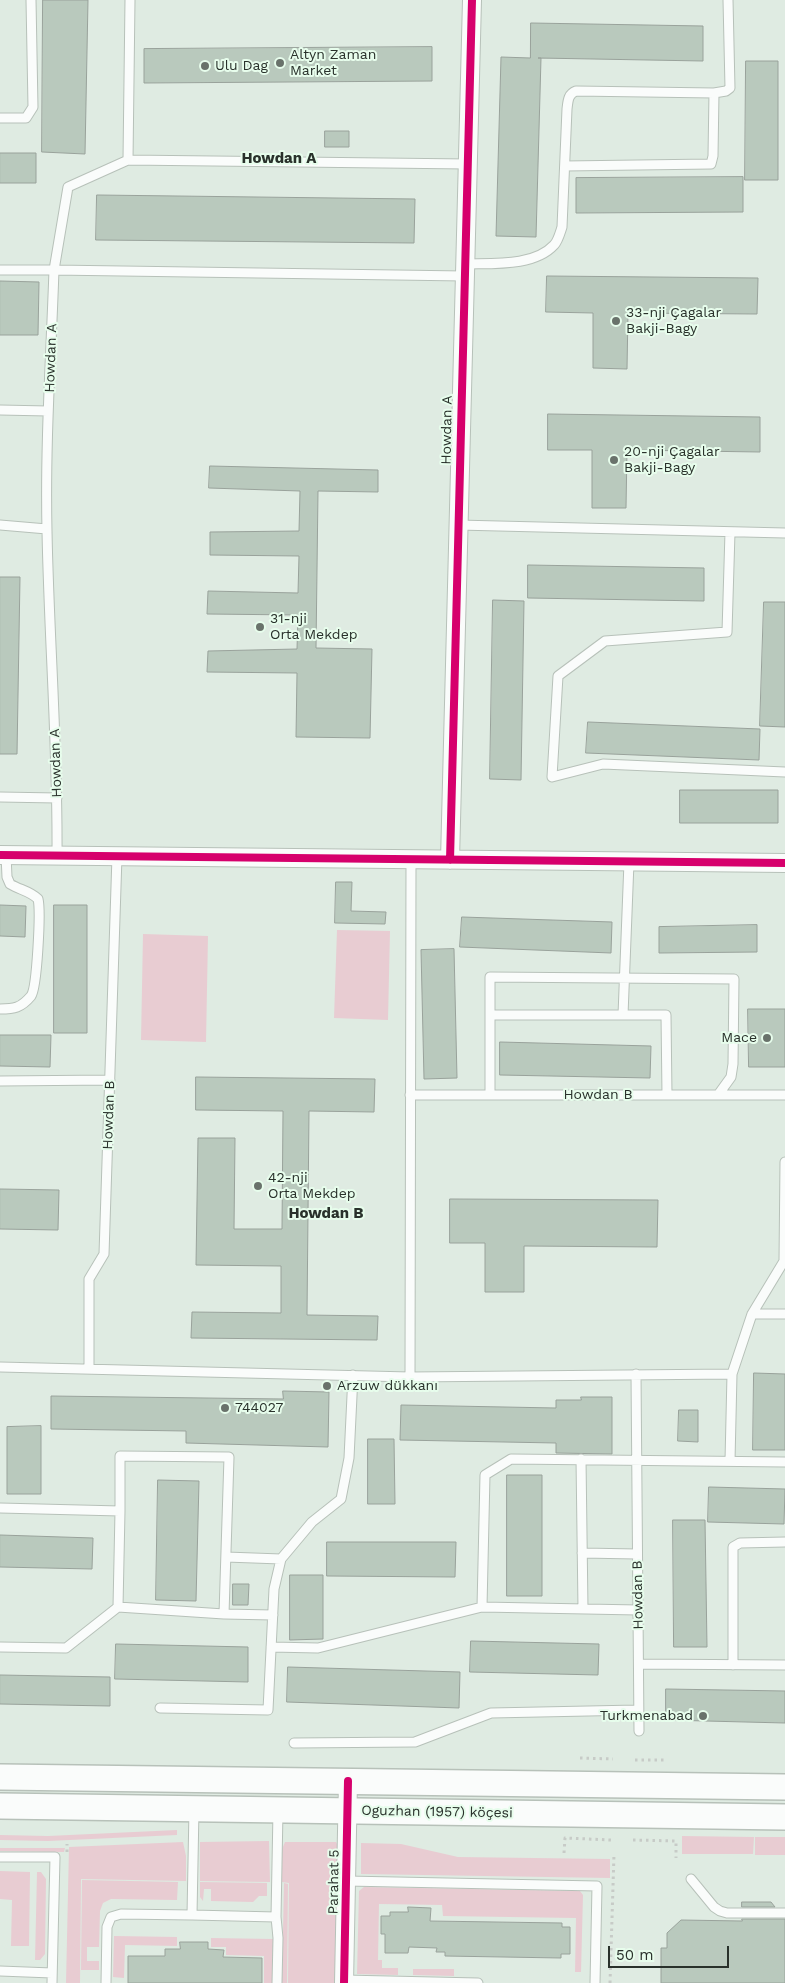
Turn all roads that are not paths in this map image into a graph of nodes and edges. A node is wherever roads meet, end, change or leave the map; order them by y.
1 (31, 0) edge
2 (130, 0) edge
3 (472, 0) edge
4 (728, 0) edge
5 (714, 93) junction
6 (0, 118) edge
7 (128, 160) junction
8 (468, 164) junction
9 (565, 166) junction
10 (0, 270) edge
11 (54, 270) junction
12 (464, 270) junction
13 (0, 410) edge
14 (48, 412) junction
15 (0, 525) edge
16 (458, 525) junction
17 (47, 529) junction
18 (730, 532) junction
19 (785, 533) edge
20 (785, 772) edge
21 (0, 797) edge
22 (58, 798) junction
23 (3, 855) edge
24 (57, 855) junction
25 (117, 856) junction
26 (411, 859) junction
27 (450, 860) junction
28 (629, 862) junction
29 (785, 863) edge
30 (623, 978) junction
31 (0, 1009) edge
32 (490, 1015) junction
33 (622, 1015) junction
34 (110, 1080) junction
35 (0, 1081) edge
36 (410, 1095) junction
37 (490, 1095) junction
38 (667, 1095) junction
39 (718, 1095) junction
40 (785, 1095) edge
41 (785, 1162) edge
42 (752, 1314) junction
43 (785, 1314) edge
44 (0, 1367) edge
45 (89, 1369) junction
46 (636, 1374) junction
47 (732, 1374) junction
48 (352, 1375) junction
49 (410, 1377) junction
50 (582, 1459) junction
51 (637, 1460) junction
52 (730, 1461) junction
53 (785, 1462) edge
54 (0, 1508) edge
55 (120, 1511) junction
56 (785, 1542) edge
57 (582, 1553) junction
58 (637, 1554) junction
59 (226, 1557) junction
60 (281, 1559) junction
61 (118, 1607) junction
62 (482, 1607) junction
63 (583, 1609) junction
64 (638, 1610) junction
65 (224, 1614) junction
66 (273, 1615) junction
67 (0, 1647) edge
68 (271, 1647) junction
69 (639, 1664) junction
70 (733, 1665) junction
71 (785, 1665) edge
72 (160, 1708) dead end
73 (638, 1710) junction
74 (639, 1731) dead end
75 (294, 1743) dead end
76 (0, 1777) edge
77 (348, 1782) junction
78 (785, 1787) edge
79 (0, 1806) edge
80 (194, 1809) junction
81 (278, 1810) junction
82 (348, 1811) junction
83 (785, 1817) edge
84 (0, 1857) edge
85 (690, 1879) dead end
86 (346, 1881) junction
87 (785, 1914) edge
88 (192, 1915) junction
89 (276, 1917) junction
90 (0, 1972) edge
91 (52, 1972) junction
92 (344, 1982) edge
93 (52, 1983) edge
94 (106, 1983) edge
95 (277, 1983) edge
96 (478, 1983) edge
97 (595, 1983) edge

1 - 6 lane
2 - 7 lane
3 - 8 street, Howdan A
4 - 5 lane
5 - 9 lane
5 - 9 lane
7 - 8 lane
7 - 11 lane, Howdan A
8 - 12 street, Howdan A
9 - 12 lane
10 - 11 lane
11 - 12 lane
11 - 14 lane, Howdan A
12 - 16 street, Howdan A
13 - 14 lane
14 - 17 lane, Howdan A
15 - 17 lane
16 - 18 lane
16 - 27 street, Howdan A
17 - 22 lane, Howdan A
18 - 19 lane
18 - 20 lane
21 - 22 lane
22 - 24 lane, Howdan A
23 - 24 street
23 - 31 lane
24 - 25 street
25 - 26 street
25 - 34 lane, Howdan B
26 - 27 street
26 - 36 lane
27 - 28 street
28 - 29 street
28 - 30 lane
30 - 32 lane
30 - 33 lane
30 - 39 lane
32 - 33 lane
32 - 37 lane
33 - 38 lane
34 - 35 lane
34 - 45 lane, Howdan B
36 - 37 lane, Howdan B
36 - 49 lane
37 - 38 lane, Howdan B
38 - 39 lane, Howdan B
39 - 40 lane, Howdan B
41 - 42 lane
42 - 43 lane
42 - 47 lane
44 - 45 lane
45 - 48 lane
46 - 47 lane
46 - 49 lane
46 - 51 lane, Howdan B
47 - 52 lane
48 - 49 lane
48 - 60 lane
50 - 51 lane
50 - 57 lane
50 - 62 lane
51 - 52 lane
51 - 58 lane, Howdan B
52 - 53 lane
54 - 55 lane
55 - 59 lane
55 - 61 lane
56 - 70 lane
57 - 58 lane
57 - 63 lane
58 - 64 lane, Howdan B
59 - 60 lane
59 - 65 lane
60 - 66 lane
61 - 65 lane
61 - 67 lane
62 - 63 lane
62 - 68 lane
63 - 64 lane
64 - 69 lane, Howdan B
65 - 66 lane
66 - 68 lane
68 - 72 lane
69 - 70 lane
69 - 73 lane, Howdan B
70 - 71 lane
73 - 74 lane, Howdan B
73 - 75 lane
76 - 77 main road, Oguzhan (1957) köçesi
77 - 78 main road, Oguzhan (1957) köçesi
77 - 82 street, Parahat 5
79 - 80 main road, Oguzhan (1957) köçesi
80 - 81 main road, Oguzhan (1957) köçesi
80 - 88 lane
81 - 82 main road, Oguzhan (1957) köçesi
81 - 89 lane
82 - 83 main road, Oguzhan (1957) köçesi
82 - 86 street, Parahat 5
84 - 91 lane
85 - 87 lane
86 - 92 street, Parahat 5
86 - 97 lane
88 - 89 lane
88 - 94 lane
89 - 95 lane
90 - 91 lane
91 - 93 lane
92 - 96 lane

